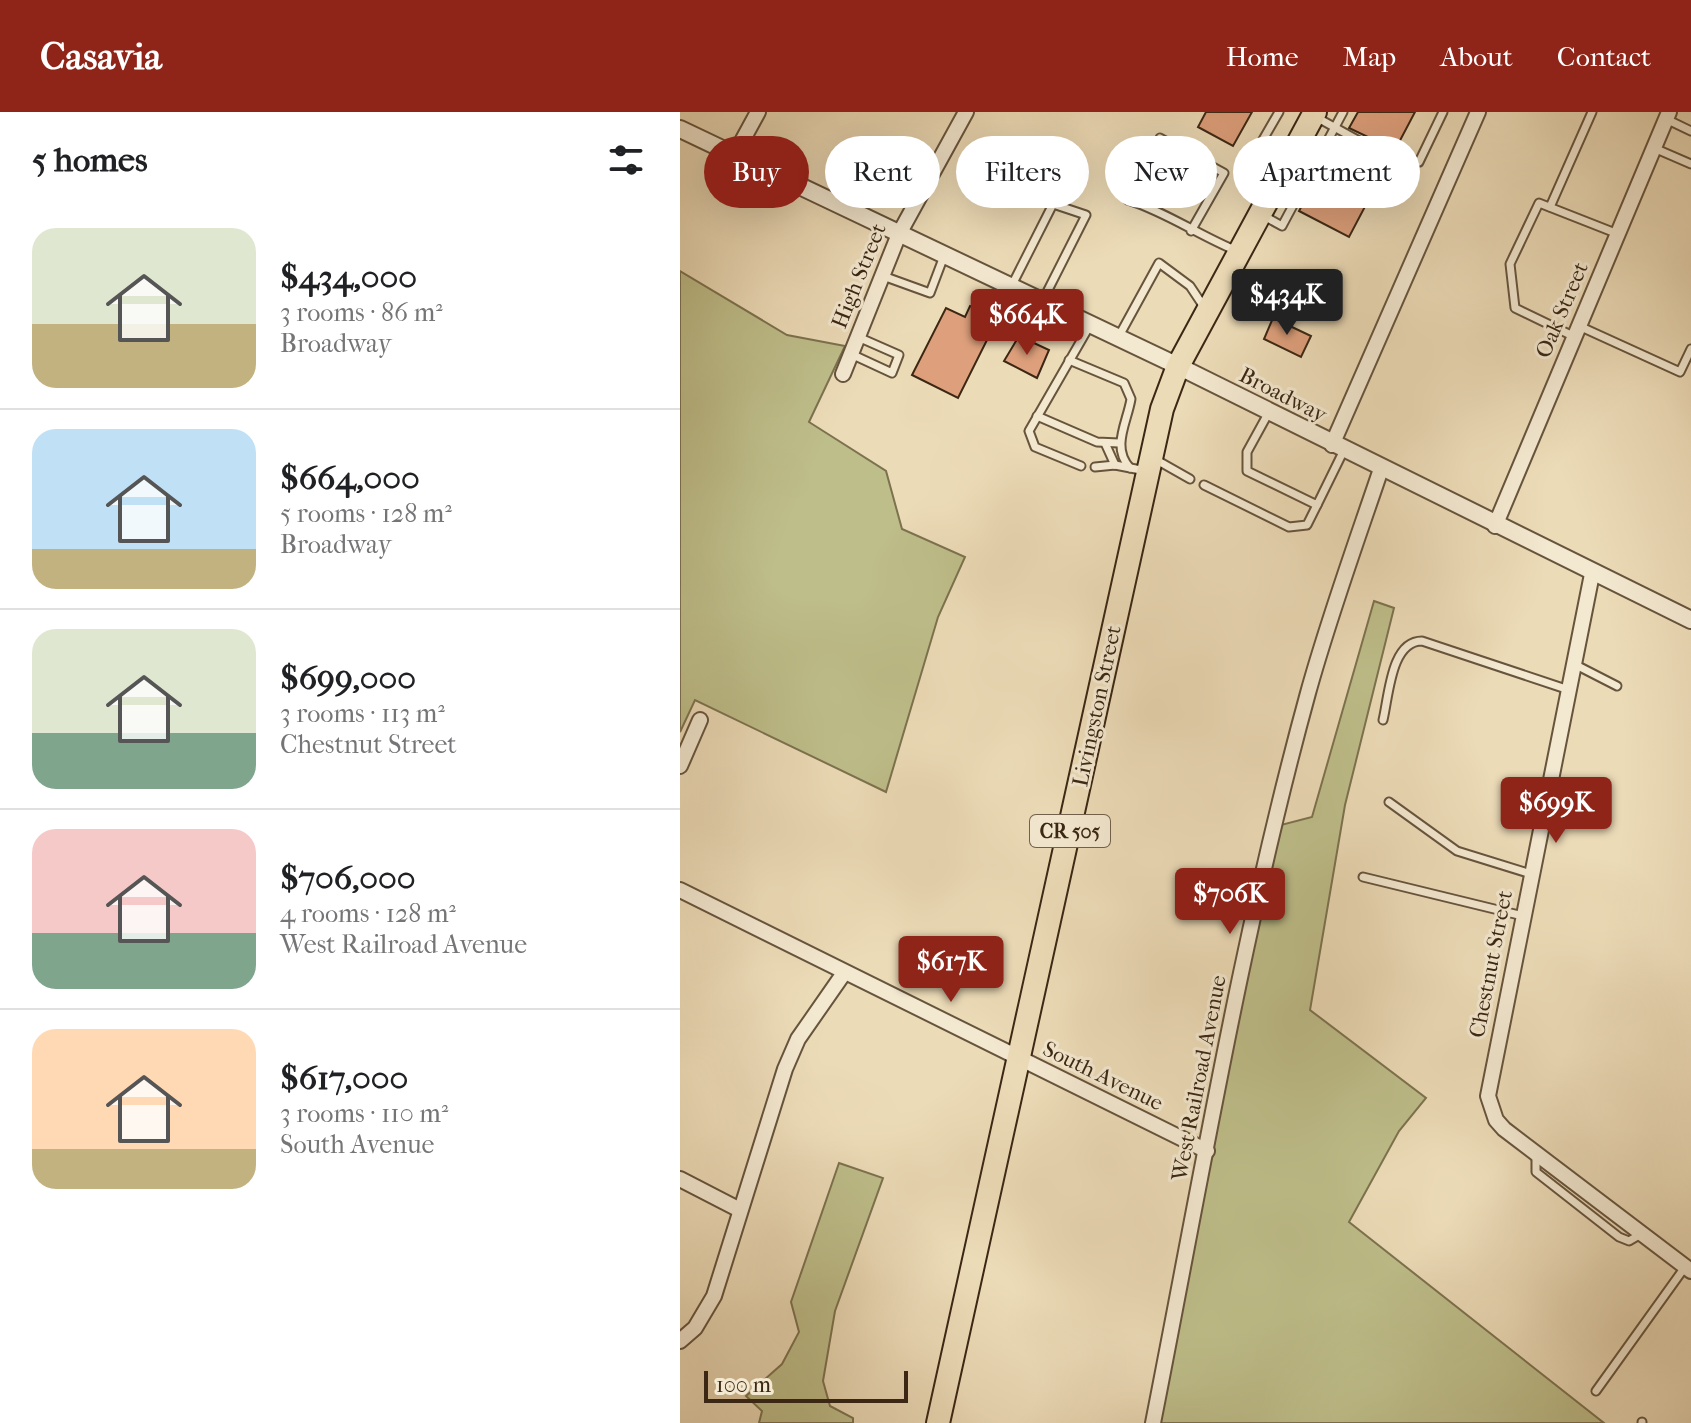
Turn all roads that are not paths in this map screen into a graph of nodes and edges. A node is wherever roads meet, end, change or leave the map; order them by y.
1 (758, 112) edge
2 (966, 112) edge
3 (1279, 112) edge
4 (1343, 112) edge
5 (1443, 112) edge
6 (1478, 112) edge
7 (1592, 112) edge
8 (1312, 113) edge
9 (1668, 116) edge
10 (1334, 127) junction
11 (680, 129) edge
12 (1691, 131) edge
13 (745, 136) edge
14 (1265, 136) edge
15 (704, 141) edge
16 (1654, 148) junction
17 (1691, 164) edge
18 (809, 191) edge
19 (1550, 207) junction
20 (1260, 214) junction
21 (1191, 231) junction
22 (899, 234) junction
23 (1618, 234) junction
24 (1239, 252) junction
25 (944, 256) junction
26 (882, 275) junction
27 (1011, 287) junction
28 (1042, 302) junction
29 (1207, 311) junction
30 (1090, 325) junction
31 (1577, 331) junction
32 (858, 337) junction
33 (1118, 338) junction
34 (1691, 349) edge
35 (851, 354) junction
36 (1069, 360) junction
37 (1178, 366) junction
38 (843, 374) dead end
39 (1269, 412) junction
40 (1037, 416) junction
41 (1105, 443) junction
42 (1119, 443) junction
43 (1338, 447) junction
44 (1115, 465) junction
45 (1081, 466) dead end
46 (1143, 466) junction
47 (1095, 467) dead end
48 (1381, 469) junction
49 (1190, 479) dead end
50 (1204, 485) dead end
51 (1317, 505) junction
52 (1495, 526) junction
53 (1592, 574) junction
54 (1691, 620) edge
55 (1574, 664) junction
56 (1617, 686) dead end
57 (1569, 690) junction
58 (700, 720) dead end
59 (1383, 720) dead end
60 (680, 766) edge
61 (1389, 802) dead end
62 (1531, 874) junction
63 (1363, 877) dead end
64 (680, 890) edge
65 (1523, 916) junction
66 (844, 973) junction
67 (1019, 1059) junction
68 (1207, 1151) junction
69 (680, 1179) edge
70 (740, 1210) junction
71 (1688, 1269) edge
72 (680, 1341) edge
73 (1596, 1391) dead end
74 (938, 1423) edge
75 (1153, 1423) edge

1 - 13 street
2 - 22 street, High Street
3 - 14 lane
4 - 10 lane
5 - 10 lane
6 - 43 street
7 - 19 lane
8 - 10 lane
8 - 20 main road, Livingston Street / CR 505
9 - 12 lane
9 - 16 street, Oak Street
10 - 20 lane
11 - 15 street, Broadway
16 - 17 lane
16 - 23 street, Oak Street
18 - 22 street, Broadway
19 - 23 lane
19 - 31 lane
20 - 24 main road, Livingston Street / CR 505
21 - 21 lane
21 - 24 lane
22 - 25 street, Broadway
22 - 26 street, High Street
23 - 31 street, Oak Street
24 - 29 main road, Livingston Street / CR 505
25 - 26 lane
25 - 27 street, Broadway
26 - 32 street, High Street
27 - 28 street, Broadway
27 - 28 lane
28 - 30 street, Broadway
29 - 33 lane
29 - 37 main road, Livingston Street / CR 505
30 - 33 street, Broadway
30 - 36 lane
31 - 34 lane
31 - 52 street, Oak Street
32 - 35 street, High Street
32 - 35 lane
33 - 37 street, Broadway
35 - 38 street, High Street
36 - 40 lane
36 - 42 lane
37 - 39 street, Broadway
37 - 46 main road, Livingston Street / CR 505
39 - 43 street, Broadway
39 - 51 lane
40 - 41 lane
40 - 45 lane
41 - 42 lane
41 - 44 lane
42 - 46 lane
43 - 48 street, Broadway
43 - 51 lane
44 - 46 lane
44 - 47 lane
46 - 49 lane
46 - 67 main road, Livingston Street / CR 505
48 - 52 street, Broadway
48 - 68 street, West Railroad Avenue
50 - 51 lane
52 - 53 street, Broadway
53 - 54 street, Broadway
53 - 55 street, Chestnut Street
55 - 56 lane
55 - 57 street, Chestnut Street
57 - 59 lane
57 - 62 street, Chestnut Street
58 - 60 street
61 - 62 lane
62 - 65 street, Chestnut Street
63 - 65 lane
64 - 66 street, South Avenue
65 - 71 street, Chestnut Street
66 - 67 street, South Avenue
66 - 70 street
67 - 68 street, South Avenue
67 - 74 main road, Livingston Street / CR 505
68 - 75 street, West Railroad Avenue
69 - 70 street
70 - 72 street
71 - 73 lane

